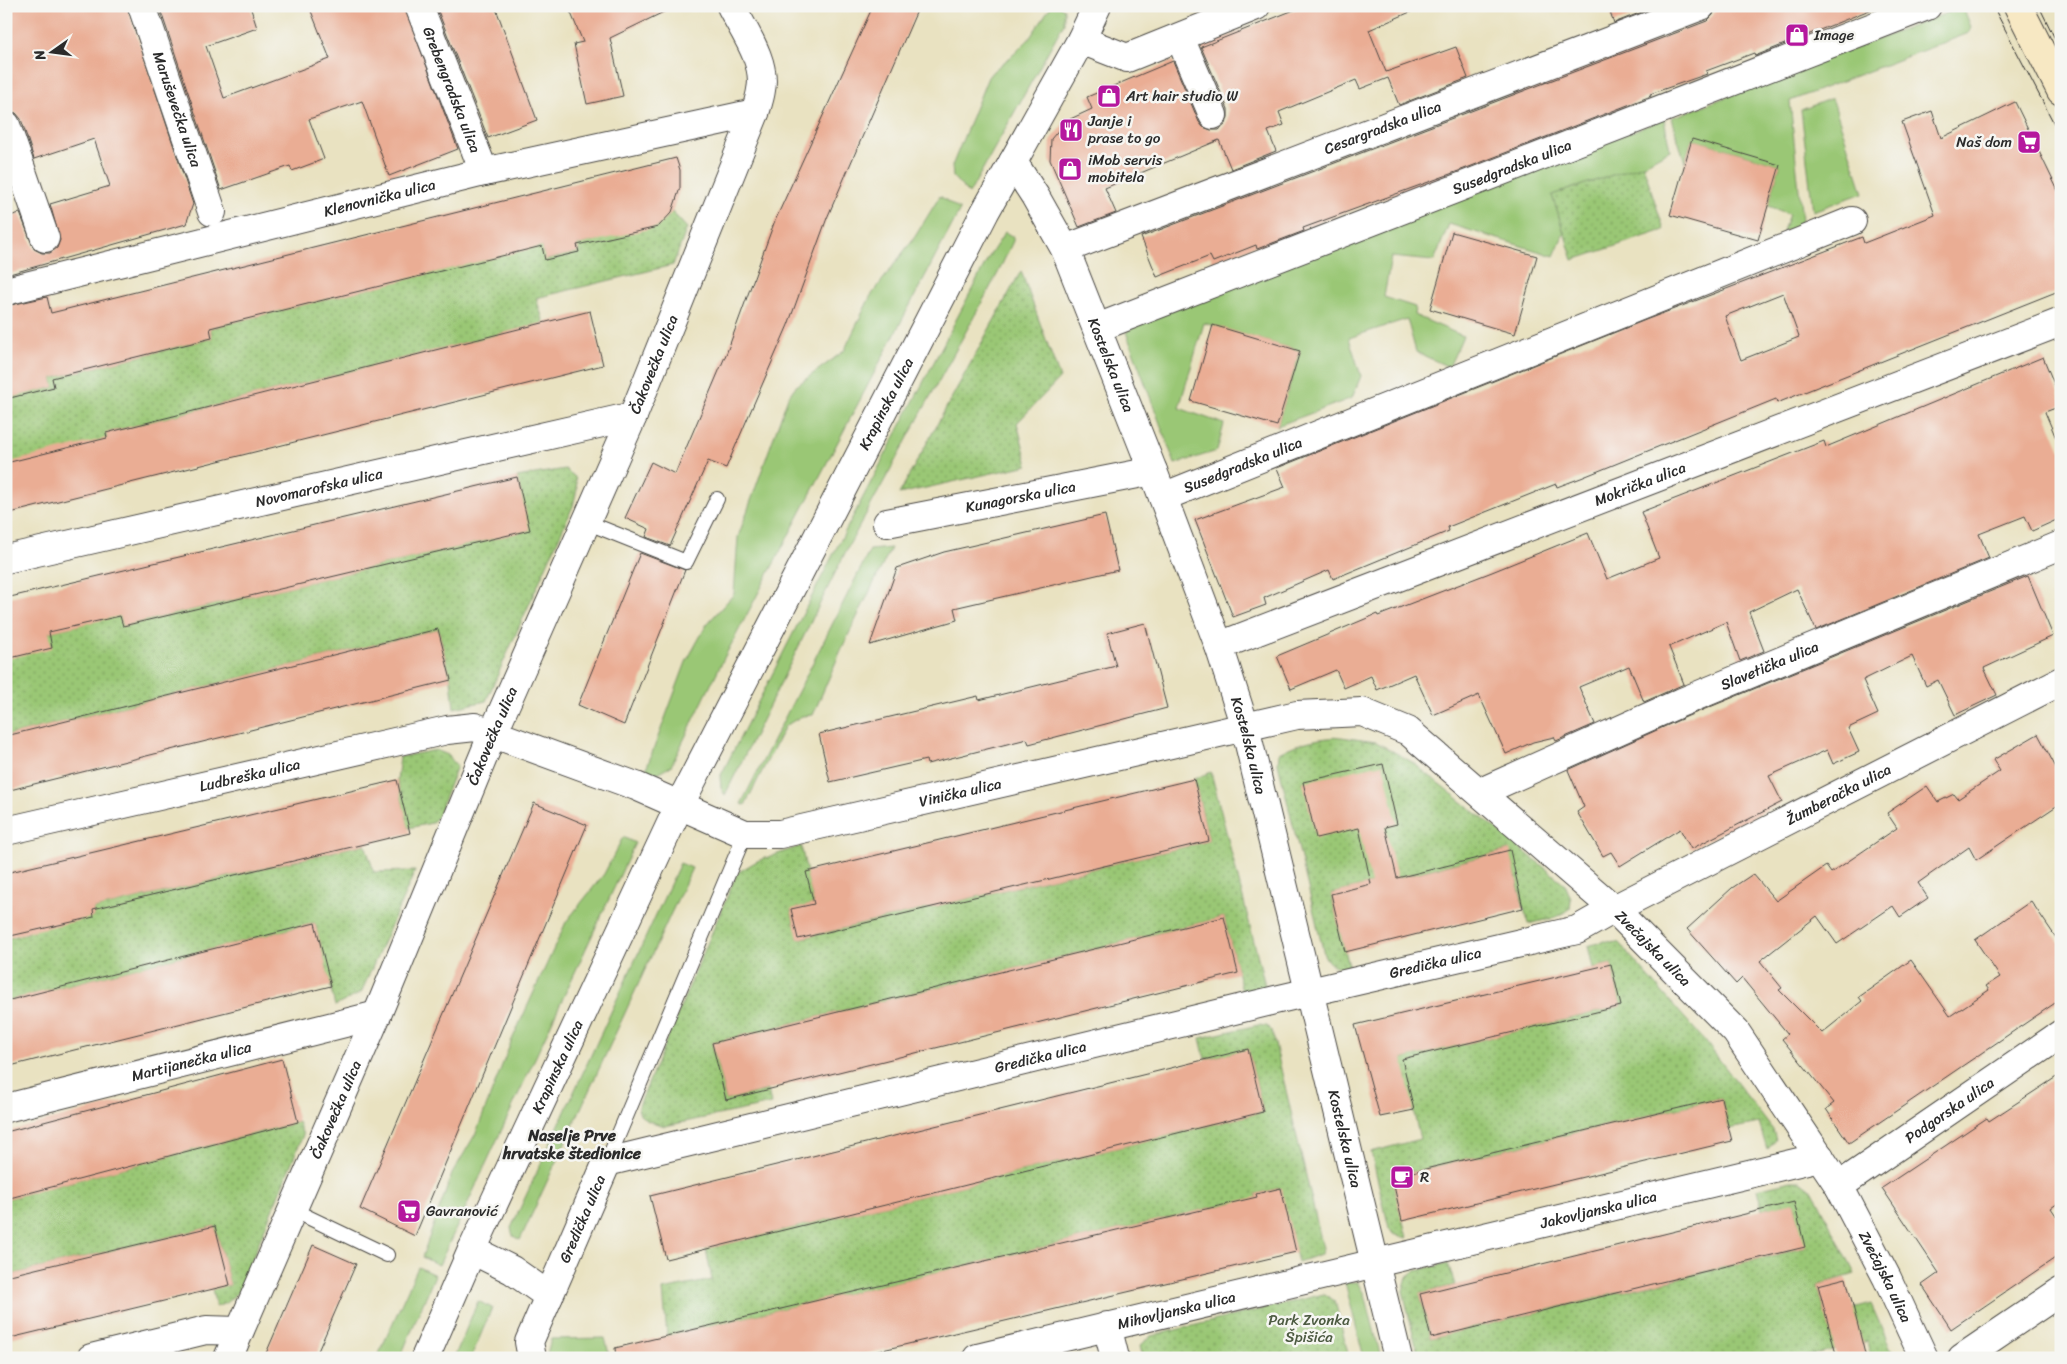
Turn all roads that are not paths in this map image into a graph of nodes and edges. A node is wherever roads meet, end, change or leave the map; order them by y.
1 (142, 6) edge
2 (419, 6) edge
3 (731, 6) edge
4 (1097, 6) edge
5 (1256, 6) edge
6 (1701, 6) edge
7 (1927, 6) edge
8 (2018, 6) edge
9 (1180, 38) junction
10 (1081, 40) junction
11 (2061, 92) edge
12 (755, 113) junction
13 (1212, 116) dead end
14 (6, 125) edge
15 (1013, 162) junction
16 (484, 172) junction
17 (212, 212) dead end
18 (1852, 221) dead end
19 (45, 238) dead end
20 (1065, 249) junction
21 (6, 291) edge
22 (1097, 328) junction
23 (2057, 329) edge
24 (633, 416) junction
25 (1154, 471) junction
26 (1163, 497) junction
27 (717, 499) dead end
28 (586, 522) junction
29 (887, 523) dead end
30 (2061, 545) edge
31 (6, 559) edge
32 (1219, 646) junction
33 (2061, 681) edge
34 (1245, 727) junction
35 (493, 733) junction
36 (1481, 792) junction
37 (680, 804) junction
38 (6, 831) edge
39 (745, 834) junction
40 (1614, 909) junction
41 (1310, 992) junction
42 (377, 1015) junction
43 (2061, 1034) edge
44 (6, 1108) edge
45 (1820, 1157) junction
46 (606, 1162) junction
47 (1838, 1186) junction
48 (293, 1210) junction
49 (472, 1250) junction
50 (387, 1255) dead end
51 (1375, 1263) junction
52 (2061, 1291) edge
53 (550, 1296) junction
54 (1107, 1326) junction
55 (239, 1331) junction
56 (528, 1352) edge
57 (91, 1358) edge
58 (228, 1358) edge
59 (425, 1358) edge
60 (978, 1358) edge
61 (1115, 1358) edge
62 (1398, 1358) edge
63 (1924, 1358) edge
64 (1962, 1358) edge

1 - 17 street, Maruševečka ulica
2 - 16 street, Grebengradska ulica
3 - 12 street, Čakovečka ulica
4 - 10 street, Krapinska ulica
5 - 9 street
6 - 20 street, Cesargradska ulica
7 - 22 street, Susedgradska ulica
8 - 11 main road
9 - 10 street
9 - 13 street
10 - 15 street, Krapinska ulica
12 - 16 street, Klenovnička ulica
12 - 24 street, Čakovečka ulica
14 - 19 street
15 - 20 street, Kostelska ulica
15 - 37 street, Krapinska ulica
16 - 21 street, Klenovnička ulica
18 - 26 street, Susedgradska ulica
20 - 22 street, Kostelska ulica
22 - 25 street, Kostelska ulica
23 - 32 street, Mokrička ulica
24 - 28 street, Čakovečka ulica
24 - 31 street, Novomarofska ulica
25 - 26 street, Kostelska ulica
25 - 29 street, Kunagorska ulica
26 - 32 street, Kostelska ulica
27 - 28 lane
28 - 35 street, Čakovečka ulica
30 - 36 street, Slavetička ulica
32 - 34 street, Kostelska ulica
33 - 40 street, Žumberačka ulica
34 - 36 street, Zvečajska ulica
34 - 39 street, Vinička ulica
34 - 41 street, Kostelska ulica
35 - 37 street
35 - 38 street, Ludbreška ulica
35 - 42 street, Čakovečka ulica
36 - 40 street, Zvečajska ulica
37 - 39 street, Vinička ulica
37 - 49 street, Krapinska ulica
39 - 46 lane
40 - 41 street, Gredička ulica
40 - 45 street, Zvečajska ulica
41 - 46 street, Gredička ulica
41 - 51 street, Kostelska ulica
42 - 44 street, Martijanečka ulica
42 - 48 street, Čakovečka ulica
43 - 47 street, Podgorska ulica
45 - 47 street, Zvečajska ulica
45 - 51 street, Jakovljanska ulica
46 - 53 street, Gredička ulica
47 - 63 street, Zvečajska ulica
48 - 50 lane
48 - 55 street, Čakovečka ulica
49 - 53 street
49 - 59 street, Krapinska ulica
51 - 54 street, Mihovljanska ulica
51 - 62 street, Kostelska ulica
52 - 64 street
53 - 56 street, Gredička ulica
54 - 60 street, Mihovljanska ulica
54 - 61 street
55 - 57 street
55 - 58 street, Čakovečka ulica

